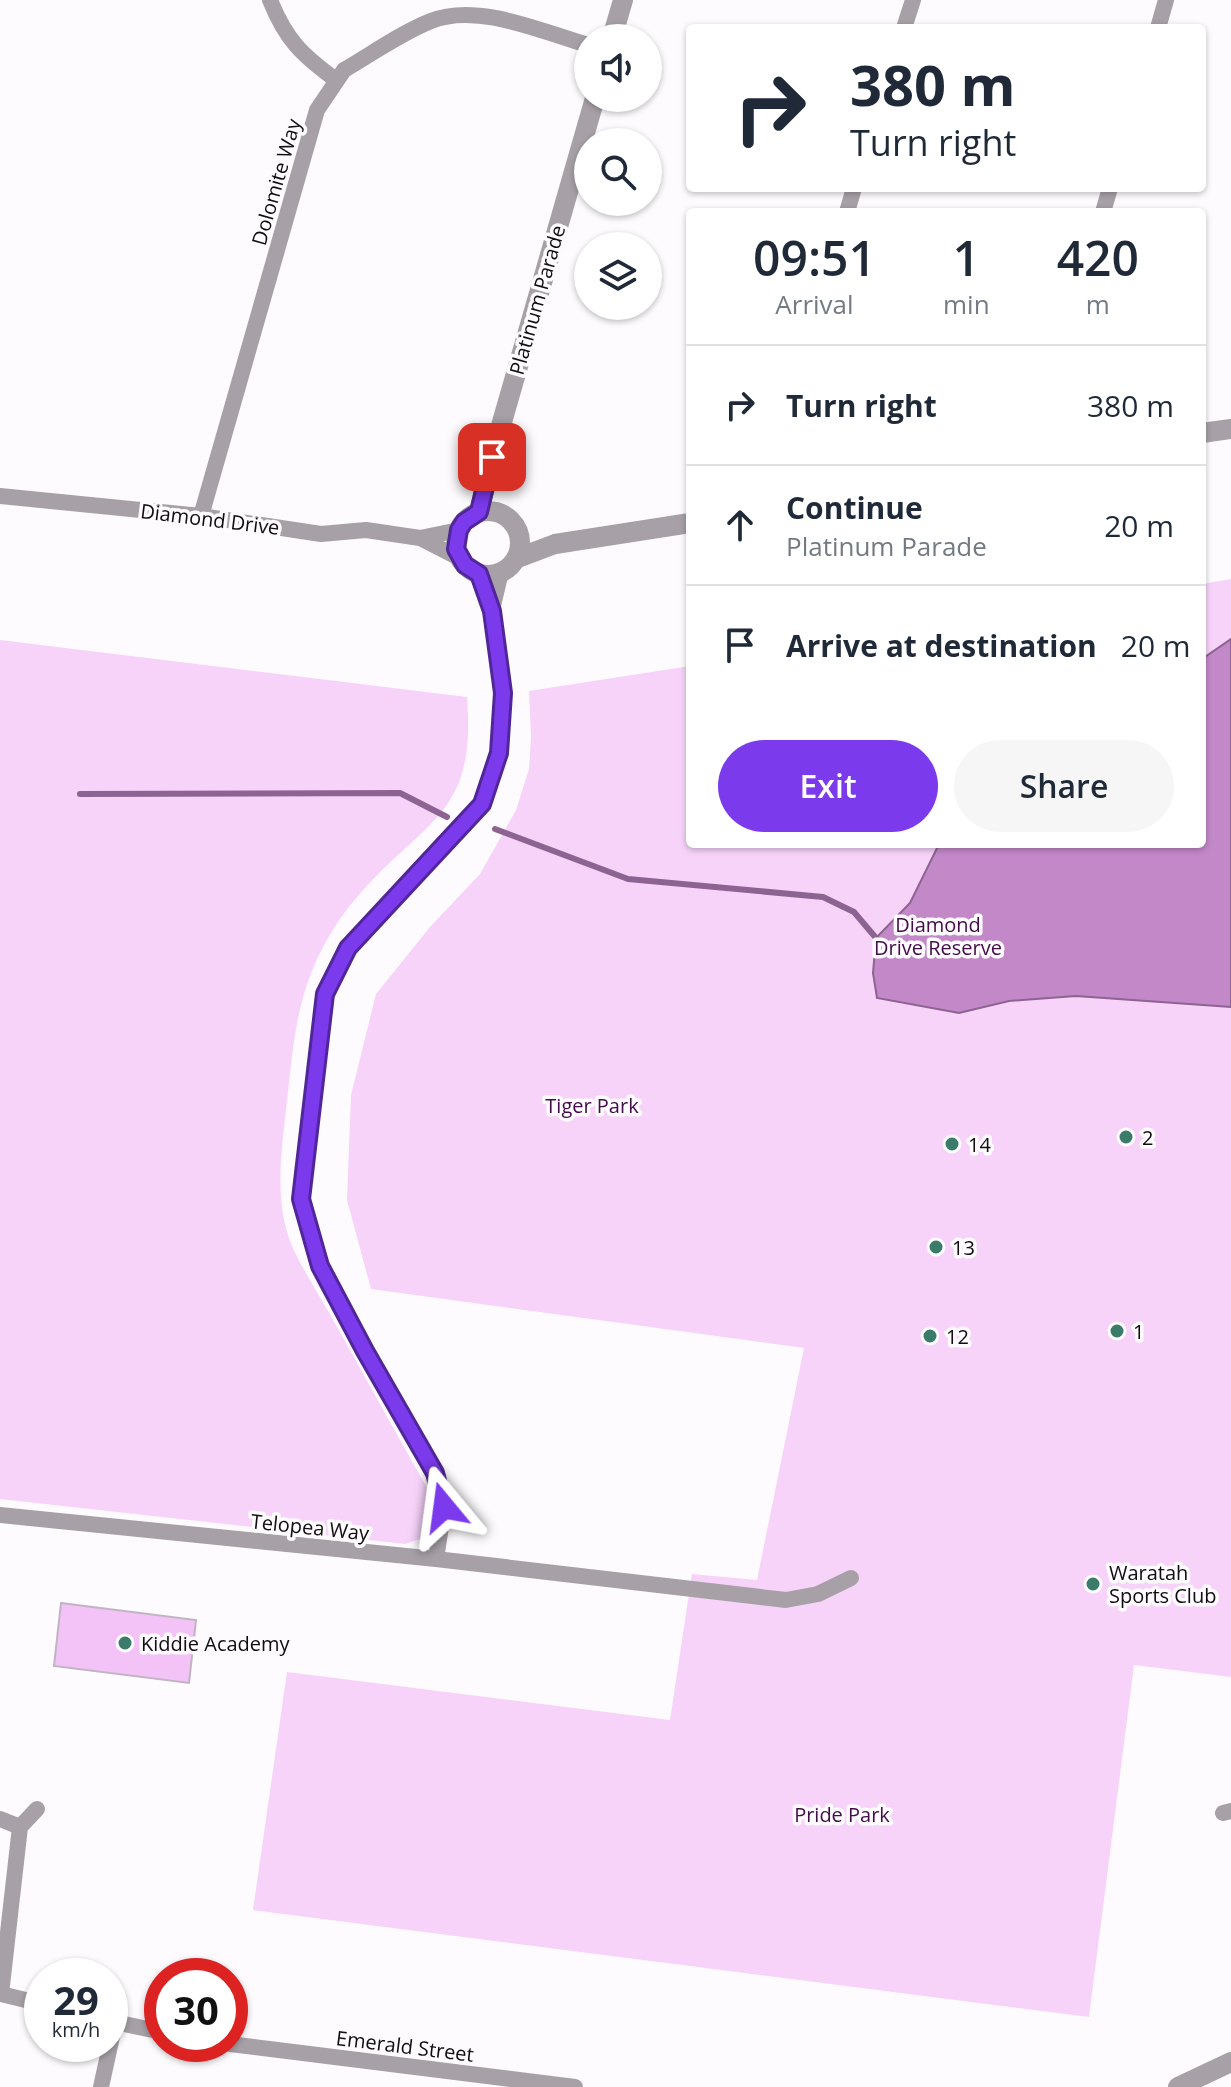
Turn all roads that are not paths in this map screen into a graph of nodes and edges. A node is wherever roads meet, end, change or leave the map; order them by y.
1 (270, 0) edge
2 (623, 0) edge
3 (913, 0) edge
4 (1166, 0) edge
5 (616, 24) edge
6 (905, 24) edge
7 (1159, 24) edge
8 (574, 41) edge
9 (336, 80) junction
10 (591, 112) edge
11 (1231, 429) edge
12 (1206, 432) edge
13 (492, 457) junction
14 (0, 496) edge
15 (479, 512) junction
16 (201, 516) junction
17 (507, 518) junction
18 (686, 524) edge
19 (459, 530) junction
20 (420, 538) junction
21 (555, 544) junction
22 (459, 558) junction
23 (518, 558) junction
24 (501, 572) junction
25 (479, 574) junction
26 (492, 611) junction
27 (0, 1515) edge
28 (436, 1559) junction
29 (851, 1578) dead end
30 (37, 1809) dead end
31 (0, 1819) edge
32 (20, 1827) junction
33 (24, 2000) edge
34 (248, 2046) edge
35 (105, 2062) edge
36 (1231, 2062) edge
37 (101, 2087) edge
38 (575, 2087) edge
39 (1178, 2087) edge

1 - 9 street
2 - 5 street
3 - 6 street
4 - 7 street
8 - 9 street, Dolomite Way
9 - 16 street, Dolomite Way
10 - 13 street, Platinum Parade
11 - 12 street
13 - 15 street, Platinum Parade
13 - 17 street, Platinum Parade
14 - 16 street, Diamond Drive
15 - 17 street
15 - 19 street
16 - 20 street, Diamond Drive
17 - 21 street
17 - 23 street
18 - 21 street
19 - 20 street, Diamond Drive
19 - 22 street
20 - 22 street, Diamond Drive
21 - 23 street
22 - 25 street
23 - 24 street
24 - 25 street
24 - 26 street
25 - 26 street
26 - 28 street
27 - 28 street, Telopea Way
28 - 29 street, Telopea Way
30 - 32 street
31 - 32 street
32 - 33 street
34 - 38 street, Emerald Street
35 - 37 street
36 - 39 street

